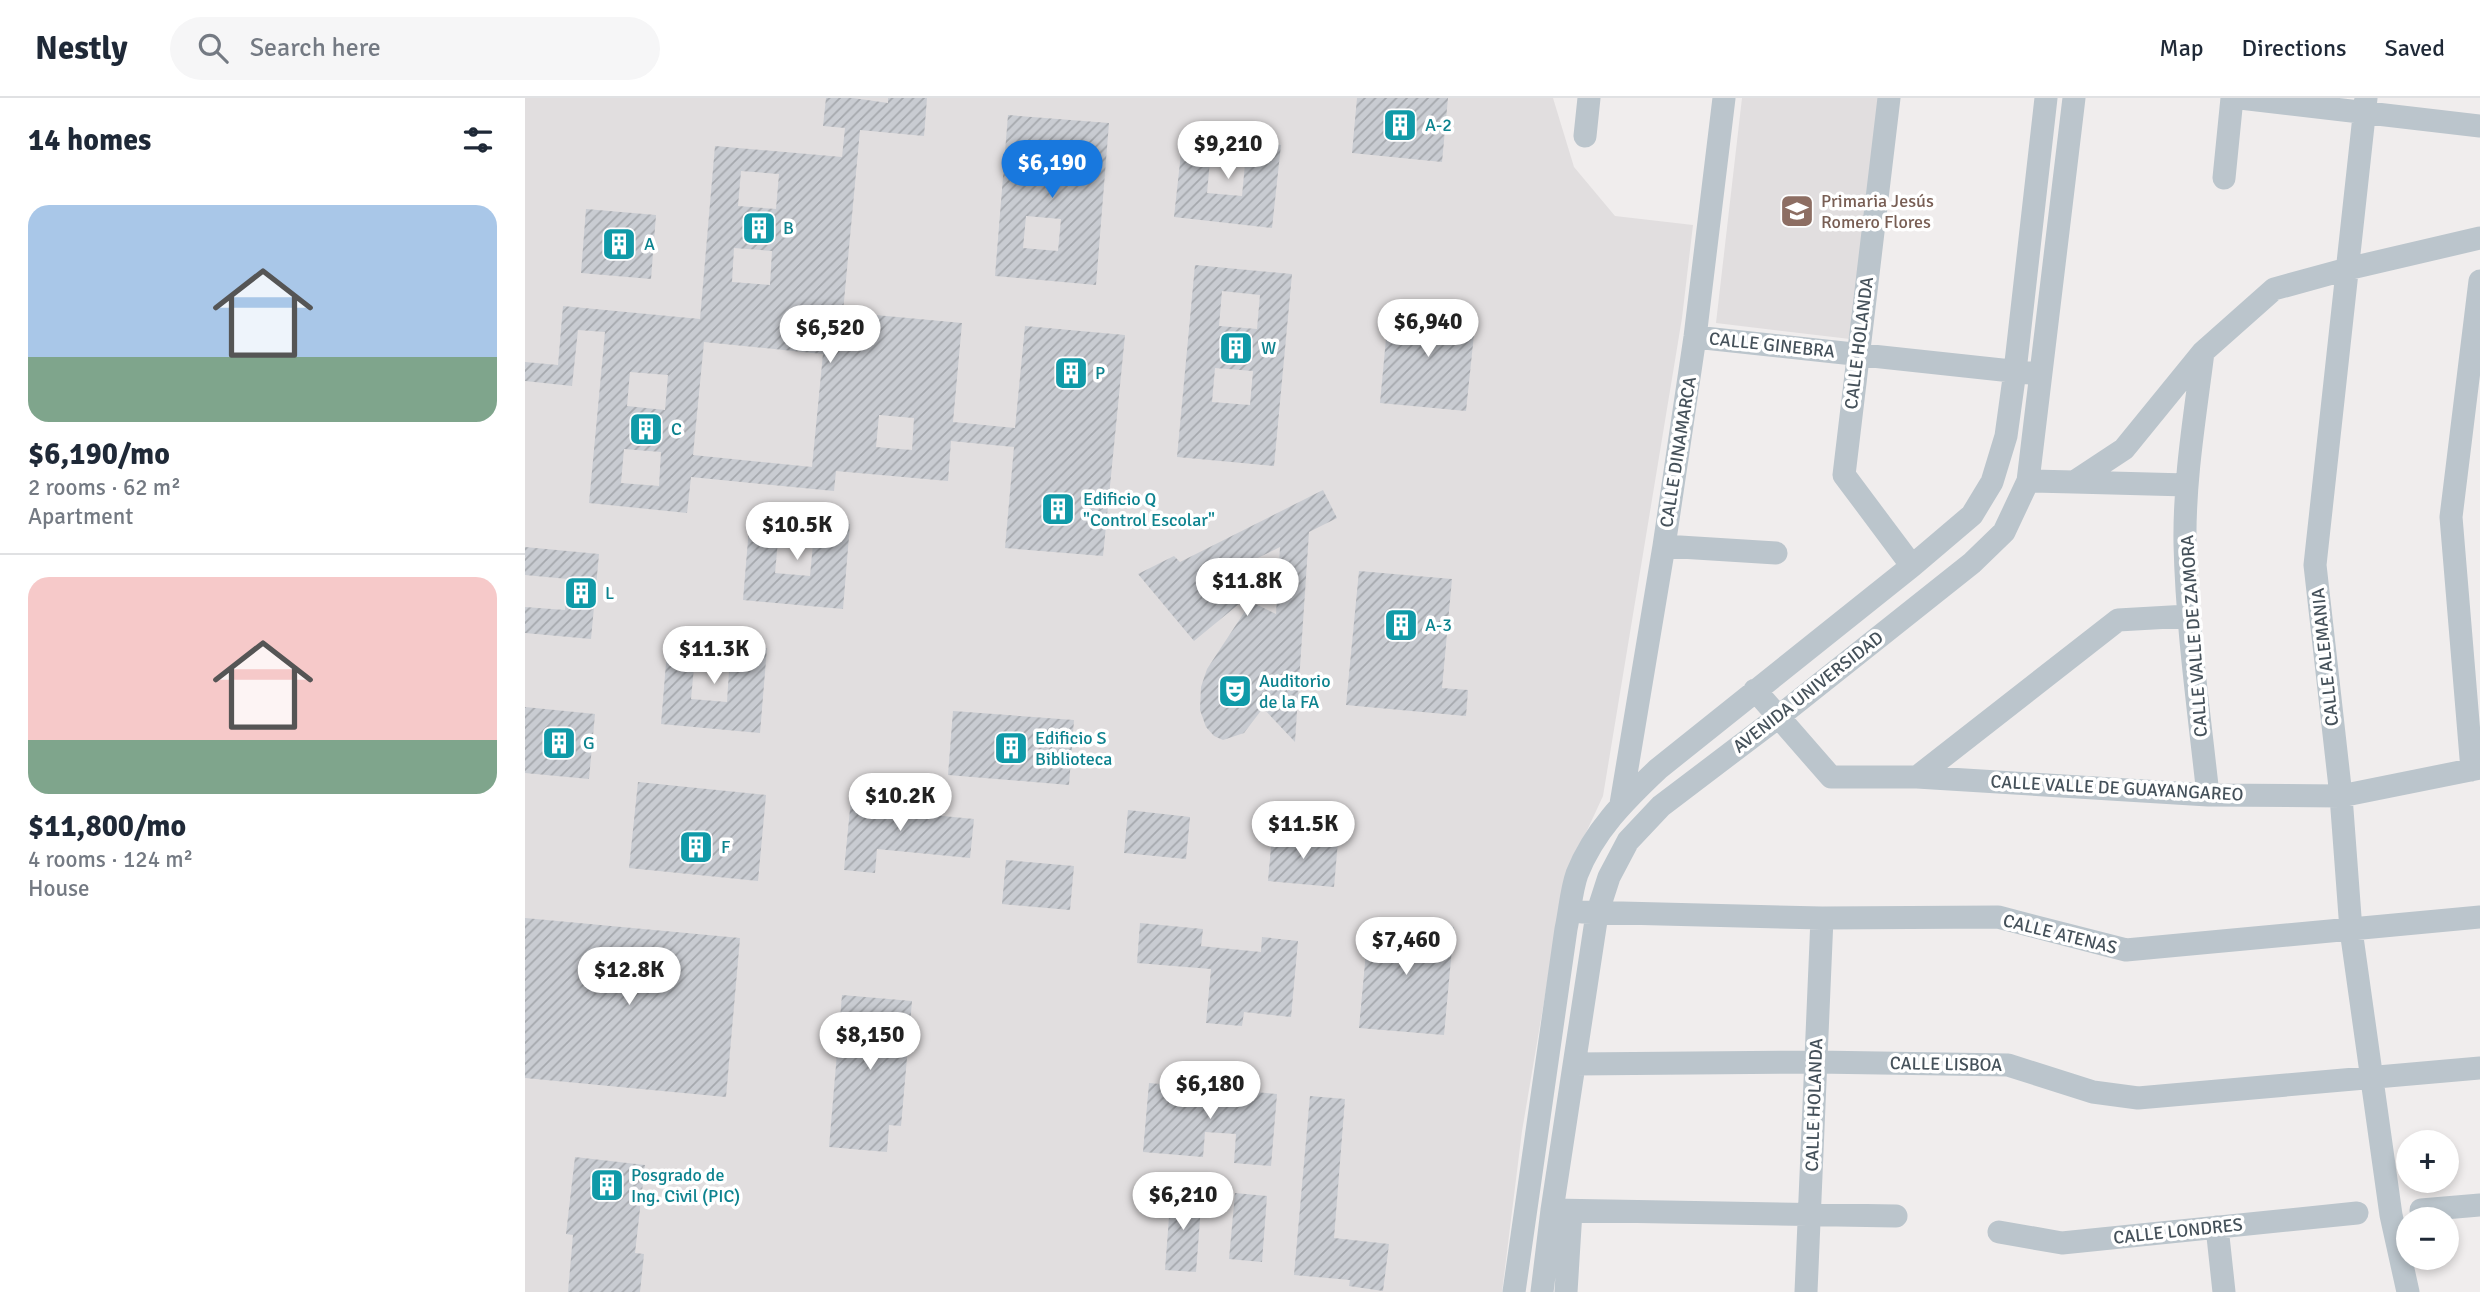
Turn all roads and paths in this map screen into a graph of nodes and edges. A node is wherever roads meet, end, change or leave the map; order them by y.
1 (1589, 98) edge
2 (1724, 98) edge
3 (1889, 98) edge
4 (2046, 98) edge
5 (2074, 98) edge
6 (2232, 98) edge
7 (2240, 98) edge
8 (2366, 105) edge
9 (2480, 126) edge
10 (1585, 136) dead end
11 (2224, 178) dead end
12 (2480, 238) edge
13 (2347, 269) junction
14 (2480, 281) edge
15 (1696, 337) junction
16 (2203, 352) junction
17 (1858, 354) junction
18 (2015, 371) junction
19 (2041, 375) junction
20 (2028, 481) junction
21 (2074, 482) junction
22 (2187, 485) junction
23 (1664, 546) junction
24 (1776, 553) dead end
25 (1912, 566) junction
26 (2189, 616) junction
27 (1755, 690) junction
28 (1777, 718) junction
29 (2476, 769) edge
30 (1917, 777) junction
31 (2208, 795) junction
32 (2341, 796) junction
33 (1621, 804) junction
34 (1570, 910) junction
35 (1597, 914) junction
36 (2480, 917) edge
37 (1822, 918) junction
38 (2351, 930) junction
39 (1816, 1062) junction
40 (1575, 1065) junction
41 (2480, 1068) edge
42 (2373, 1077) junction
43 (2480, 1205) edge
44 (2456, 1207) edge
45 (1562, 1211) junction
46 (2357, 1213) dead end
47 (1810, 1214) junction
48 (1896, 1216) dead end
49 (2217, 1227) junction
50 (1999, 1231) dead end
51 (1514, 1292) edge
52 (1542, 1292) edge
53 (1566, 1292) edge
54 (1806, 1292) edge
55 (2224, 1292) edge
56 (2408, 1292) edge

1 - 10 street
2 - 15 street, CALLE DINAMARCA
3 - 17 street, CALLE HOLANDA
4 - 18 street, AVENIDA UNIVERSIDAD
5 - 19 street, AVENIDA UNIVERSIDAD
6 - 11 street
7 - 8 street
8 - 9 street
8 - 13 street, CALLE ALEMANIA
12 - 13 street
13 - 16 street
13 - 32 street, CALLE ALEMANIA
14 - 29 street
15 - 17 street, CALLE GINEBRA
15 - 23 street, CALLE DINAMARCA
16 - 21 street
16 - 22 street, CALLE VALLE DE ZAMORA
17 - 18 street, CALLE GINEBRA
17 - 25 street, CALLE HOLANDA
18 - 19 street, CALLE GINEBRA
18 - 25 street, AVENIDA UNIVERSIDAD
19 - 20 street, AVENIDA UNIVERSIDAD
20 - 21 street
20 - 28 street, AVENIDA UNIVERSIDAD
21 - 22 street
22 - 26 street, CALLE VALLE DE ZAMORA
23 - 24 street
23 - 33 street, CALLE DINAMARCA
25 - 27 street, AVENIDA UNIVERSIDAD
26 - 30 street
26 - 31 street, CALLE VALLE DE ZAMORA
27 - 28 street, CALLE VALLE DE GUAYANGAREO
27 - 33 street, AVENIDA UNIVERSIDAD
28 - 30 street, CALLE VALLE DE GUAYANGAREO
28 - 35 street, AVENIDA UNIVERSIDAD
29 - 32 street, CALLE VALLE DE GUAYANGAREO
30 - 31 street, CALLE VALLE DE GUAYANGAREO
31 - 32 street, CALLE VALLE DE GUAYANGAREO
32 - 38 street, CALLE ALEMANIA
33 - 34 street, AVENIDA UNIVERSIDAD
34 - 35 street, CALLE ATENAS
34 - 51 street, AVENIDA UNIVERSIDAD
35 - 37 street, CALLE ATENAS
35 - 40 street, AVENIDA UNIVERSIDAD
36 - 38 street, CALLE ATENAS
37 - 38 street, CALLE ATENAS
37 - 39 street, CALLE HOLANDA
38 - 42 street, CALLE ALEMANIA
39 - 40 street, CALLE LISBOA
39 - 42 street, CALLE LISBOA
39 - 47 street, CALLE HOLANDA
40 - 45 street, AVENIDA UNIVERSIDAD
41 - 42 street, CALLE LISBOA
42 - 56 street, CALLE ALEMANIA
43 - 44 street
45 - 47 street
45 - 52 street, AVENIDA UNIVERSIDAD
45 - 53 street, AVENIDA UNIVERSIDAD
46 - 49 street, CALLE LONDRES
47 - 48 street
47 - 54 street, CALLE HOLANDA
49 - 50 street, CALLE LONDRES
49 - 55 street

